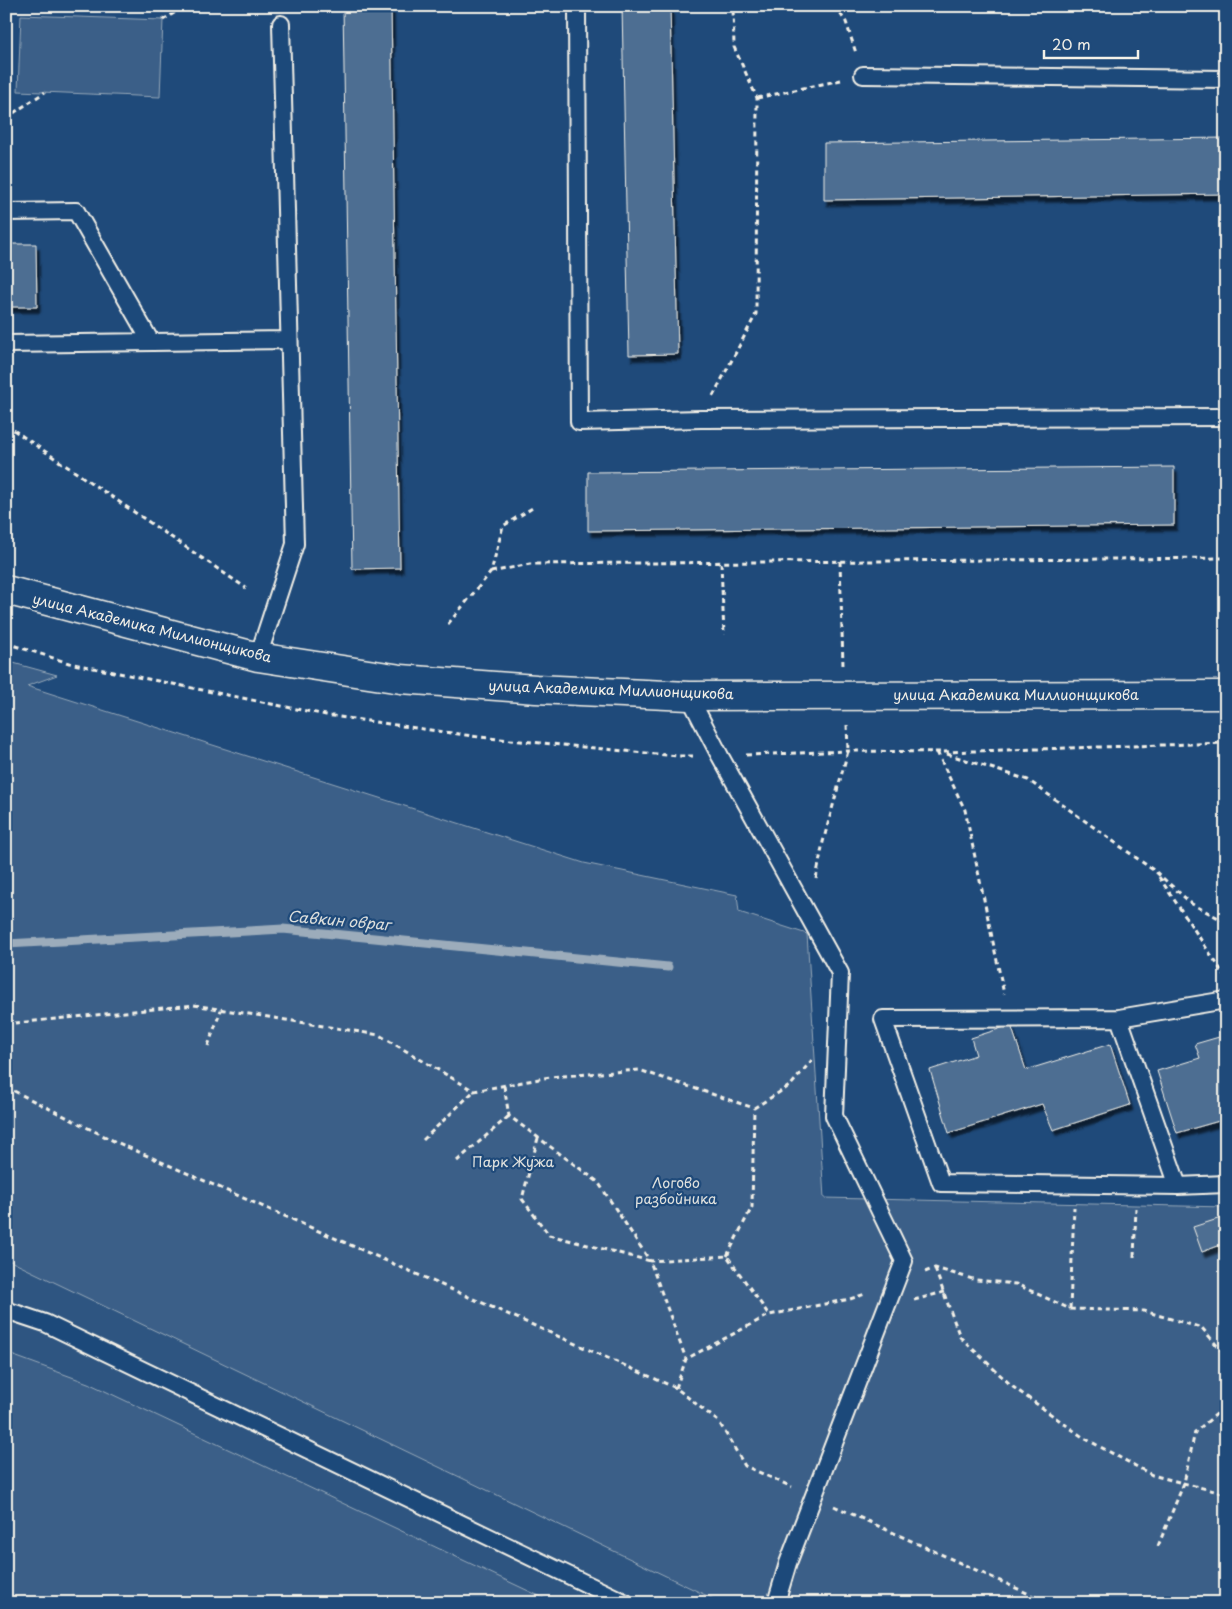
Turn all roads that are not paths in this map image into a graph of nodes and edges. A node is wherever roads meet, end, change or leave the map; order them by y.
1 (577, 6) edge
2 (281, 24) dead end
3 (863, 75) road end
4 (1226, 79) edge
5 (6, 212) edge
6 (289, 340) junction
7 (151, 342) junction
8 (6, 344) edge
9 (1226, 417) edge
10 (6, 590) edge
11 (258, 657) junction
12 (1226, 695) edge
13 (689, 696) junction
14 (1226, 1000) edge
15 (1119, 1018) junction
16 (1226, 1184) edge
17 (1178, 1186) junction
18 (6, 1310) edge
19 (626, 1603) edge
20 (776, 1603) edge

1 - 9 lane
2 - 6 lane
3 - 4 lane
5 - 7 lane
6 - 7 lane
6 - 11 lane
7 - 8 lane
10 - 11 street, улица Академика Миллионщикова
11 - 13 street, улица Академика Миллионщикова
12 - 13 street, улица Академика Миллионщикова
13 - 20 lane
14 - 15 lane
15 - 17 lane
15 - 17 lane
16 - 17 lane
18 - 19 lane

